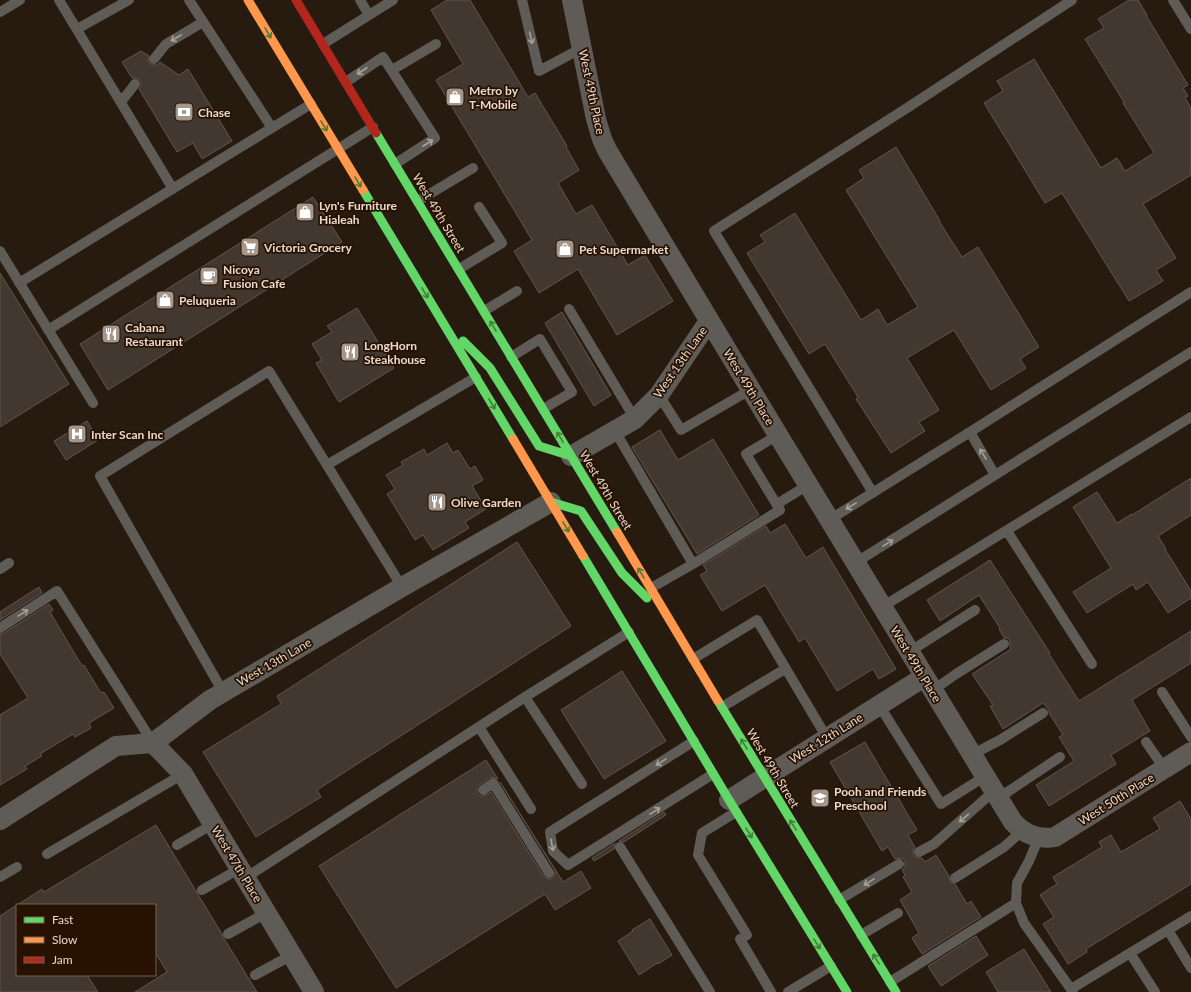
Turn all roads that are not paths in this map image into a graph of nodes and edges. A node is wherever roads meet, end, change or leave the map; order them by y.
1 (20, 0) edge
2 (59, 0) edge
3 (129, 0) edge
4 (189, 0) edge
5 (248, 0) edge
6 (296, 0) edge
7 (360, 0) edge
8 (393, 0) edge
9 (522, 0) edge
10 (572, 0) edge
11 (1072, 0) edge
12 (1173, 0) edge
13 (0, 12) edge
14 (369, 15) junction
15 (203, 22) junction
16 (77, 29) junction
17 (1191, 29) edge
18 (323, 44) junction
19 (436, 44) dead end
20 (582, 48) junction
21 (154, 59) dead end
22 (392, 70) junction
23 (346, 82) junction
24 (135, 84) dead end
25 (121, 102) junction
26 (310, 104) junction
27 (373, 127) junction
28 (272, 128) junction
29 (337, 148) junction
30 (395, 164) junction
31 (473, 168) dead end
32 (174, 189) junction
33 (418, 201) junction
34 (479, 207) dead end
35 (0, 251) edge
36 (459, 270) junction
37 (19, 283) junction
38 (517, 291) dead end
39 (1191, 292) edge
40 (569, 309) dead end
41 (484, 311) junction
42 (438, 316) junction
43 (709, 321) junction
44 (48, 330) junction
45 (1191, 352) edge
46 (511, 357) junction
47 (476, 377) junction
48 (750, 390) junction
49 (659, 395) junction
50 (93, 403) dead end
51 (543, 409) junction
52 (1191, 417) edge
53 (635, 419) junction
54 (615, 431) junction
55 (970, 432) junction
56 (778, 435) junction
57 (571, 456) junction
58 (327, 465) junction
59 (995, 475) junction
60 (808, 485) junction
61 (873, 493) junction
62 (551, 502) junction
63 (777, 504) junction
64 (829, 520) junction
65 (1007, 530) junction
66 (9, 563) dead end
67 (855, 563) junction
68 (693, 564) junction
69 (0, 569) edge
70 (402, 587) junction
71 (651, 588) junction
72 (882, 607) junction
73 (975, 610) dead end
74 (673, 625) junction
75 (0, 628) edge
76 (628, 632) junction
77 (1004, 644) dead end
78 (908, 652) junction
79 (693, 658) junction
80 (1092, 664) dead end
81 (785, 669) junction
82 (928, 684) junction
83 (223, 692) junction
84 (1162, 692) dead end
85 (525, 697) junction
86 (880, 705) junction
87 (722, 707) junction
88 (1044, 713) dead end
89 (479, 727) junction
90 (1191, 737) edge
91 (827, 738) junction
92 (694, 741) junction
93 (1146, 742) dead end
94 (153, 743) junction
95 (1191, 752) edge
96 (971, 755) junction
97 (1060, 757) dead end
98 (1164, 768) junction
99 (183, 774) junction
100 (713, 774) junction
101 (764, 777) junction
102 (582, 784) dead end
103 (992, 789) junction
104 (483, 790) dead end
105 (732, 806) junction
106 (531, 809) dead end
107 (0, 820) edge
108 (212, 824) junction
109 (1030, 834) junction
110 (177, 845) dead end
111 (620, 847) dead end
112 (919, 852) dead end
113 (47, 854) dead end
114 (899, 864) dead end
115 (17, 867) dead end
116 (242, 873) junction
117 (549, 873) dead end
118 (0, 878) edge
119 (955, 878) dead end
120 (202, 890) dead end
121 (839, 900) junction
122 (1016, 903) junction
123 (266, 913) junction
124 (898, 913) dead end
125 (1191, 916) edge
126 (1168, 930) junction
127 (228, 934) dead end
128 (861, 935) junction
129 (1130, 953) junction
130 (292, 955) junction
131 (831, 966) junction
132 (1191, 968) edge
133 (255, 975) dead end
134 (890, 982) junction
135 (1072, 990) edge
136 (314, 992) edge
137 (710, 992) edge
138 (771, 992) edge
139 (788, 992) edge
140 (847, 992) edge
141 (896, 992) edge
142 (1154, 992) edge

1 - 13 lane
2 - 16 lane
3 - 16 lane
4 - 15 lane
5 -> 26 main road
6 - 18 main road, West 49th Street
7 - 14 lane
8 - 14 lane
9 -> 20 lane
10 - 20 street, West 49th Place
11 - 61 lane
12 - 17 lane
14 - 18 lane
15 -> 21 lane
15 - 28 lane
16 - 25 lane
18 - 23 main road, West 49th Street
19 - 22 lane
20 - 43 street, West 49th Place
22 -> 23 lane
30 -> 22 lane
23 - 27 main road, West 49th Street
24 - 25 lane
25 - 32 lane
26 - 28 lane
26 -> 29 main road
27 - 29 lane
27 - 30 main road, West 49th Street
28 - 32 lane
29 -> 42 main road
29 - 44 lane
30 - 33 main road, West 49th Street
31 - 33 lane
32 - 37 lane
33 - 36 main road, West 49th Street
34 - 36 lane
35 - 37 lane
36 - 41 main road, West 49th Street
37 - 44 lane
38 - 41 lane
39 - 55 lane
40 - 53 lane
46 -> 41 main road, West 49th Street
42 - 47 main road
42 - 57 main road
43 - 48 street, West 49th Place
43 - 49 street, West 13th Lane
44 - 50 lane
45 - 59 lane
46 - 51 main road, West 49th Street
46 - 51 lane
47 - 58 lane
47 -> 62 main road
48 - 49 lane
48 - 56 street, West 49th Place
49 - 53 street, West 13th Lane
57 -> 51 main road, West 49th Street
52 - 65 lane
53 - 54 street, West 13th Lane
54 - 57 street, West 13th Lane
54 - 68 lane
59 -> 55 lane
55 - 61 lane
56 - 60 street, West 49th Place
56 - 63 lane
71 -> 57 main road, West 49th Street
58 - 70 lane
58 - 83 lane
67 -> 59 lane
60 - 63 lane
60 - 64 street, West 49th Place
61 -> 64 lane
62 - 70 street, West 13th Lane
62 - 74 main road
62 -> 76 main road
63 - 68 lane
64 - 67 street, West 49th Place
65 - 72 lane
65 - 80 lane
66 - 69 lane
67 - 72 street, West 49th Place
68 - 71 lane
70 - 83 street, West 13th Lane
71 - 74 main road, West 49th Street
72 - 78 street, West 49th Place
73 - 78 lane
74 - 79 main road, West 49th Street
75 -> 94 lane
76 - 85 lane
76 - 92 main road
77 - 82 lane
78 - 82 street, West 49th Place
79 - 81 lane
79 - 87 main road, West 49th Street
81 - 87 lane
81 - 91 lane
82 - 86 street, West 12th Lane
82 - 96 street, West 49th Place
83 - 94 street, West 13th Lane
84 - 90 lane
85 - 89 lane
85 - 102 lane
86 - 91 street, West 12th Lane
86 - 103 lane
101 -> 87 main road, West 49th Street
88 - 96 lane
89 - 106 lane
89 - 116 lane
91 - 101 street, West 12th Lane
92 - 100 main road
92 -> 100 lane
93 - 98 lane
94 - 99 street, West 47th Place
94 - 107 street
95 - 98 street, West 50th Place
96 - 103 street, West 49th Place
97 - 103 lane
98 - 109 street, West 50th Place
99 - 108 street, West 47th Place
99 - 113 lane
100 - 105 main road
101 - 105 street, West 12th Lane
121 -> 101 main road, West 49th Street
103 - 109 street, West 49th Place
103 -> 112 lane
104 - 117 lane
105 -> 131 main road
105 - 138 lane
108 - 110 lane
108 - 116 street, West 47th Place
109 - 119 lane
109 - 122 lane
111 - 137 lane
114 -> 121 lane
115 - 118 lane
116 - 120 lane
116 - 123 street, West 47th Place
121 - 128 main road, West 49th Street
122 - 134 lane
122 - 135 lane
123 - 127 lane
123 - 130 street, West 47th Place
124 - 128 lane
125 - 126 lane
126 - 129 lane
126 - 132 lane
134 -> 128 main road, West 49th Street
129 - 135 lane
129 - 142 lane
130 - 133 lane
130 - 136 street, West 47th Place
131 - 139 lane
131 - 140 main road
134 - 141 main road, West 49th Street

